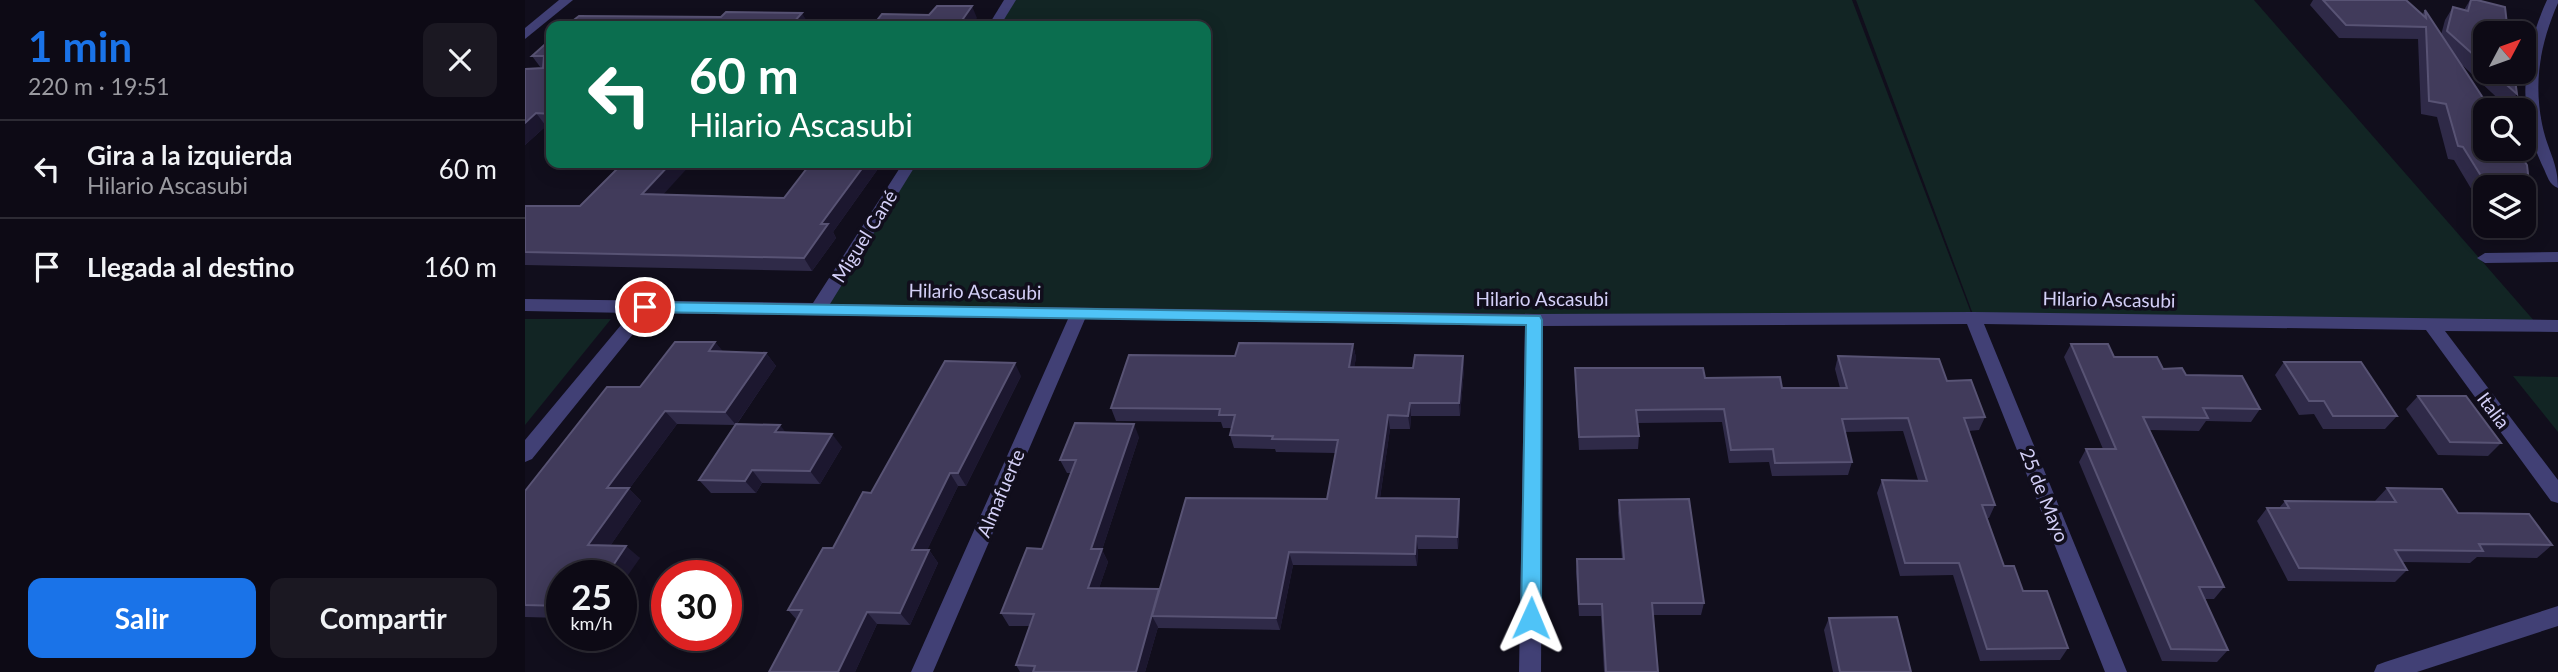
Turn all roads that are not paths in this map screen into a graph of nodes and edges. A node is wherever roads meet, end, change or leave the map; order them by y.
1 (567, 0) edge
2 (1010, 0) edge
3 (2553, 0) edge
4 (997, 21) edge
5 (525, 35) edge
6 (907, 168) edge
7 (2558, 183) edge
8 (2558, 257) edge
9 (2485, 258) dead end
10 (525, 304) edge
11 (645, 307) junction
12 (818, 309) junction
13 (1078, 314) junction
14 (1973, 318) junction
15 (1534, 320) junction
16 (2431, 325) junction
17 (2558, 327) edge
18 (525, 454) edge
19 (2558, 495) edge
20 (2558, 615) edge
21 (922, 672) edge
22 (1530, 672) edge
23 (2116, 672) edge
24 (2385, 672) edge

1 - 5 street
2 - 4 street
3 - 7 street
6 - 12 street, Miguel Cané
8 - 9 street
10 - 11 street, Hilario Ascasubi
11 - 12 street, Hilario Ascasubi
11 - 18 street
12 - 13 street, Hilario Ascasubi
13 - 15 street, Hilario Ascasubi
13 - 21 street, Almafuerte
14 - 15 street, Hilario Ascasubi
14 - 16 street, Hilario Ascasubi
14 - 23 street, 25 de Mayo
15 - 22 street
16 - 17 street, Hilario Ascasubi
16 - 19 street, Italia
20 - 24 street

